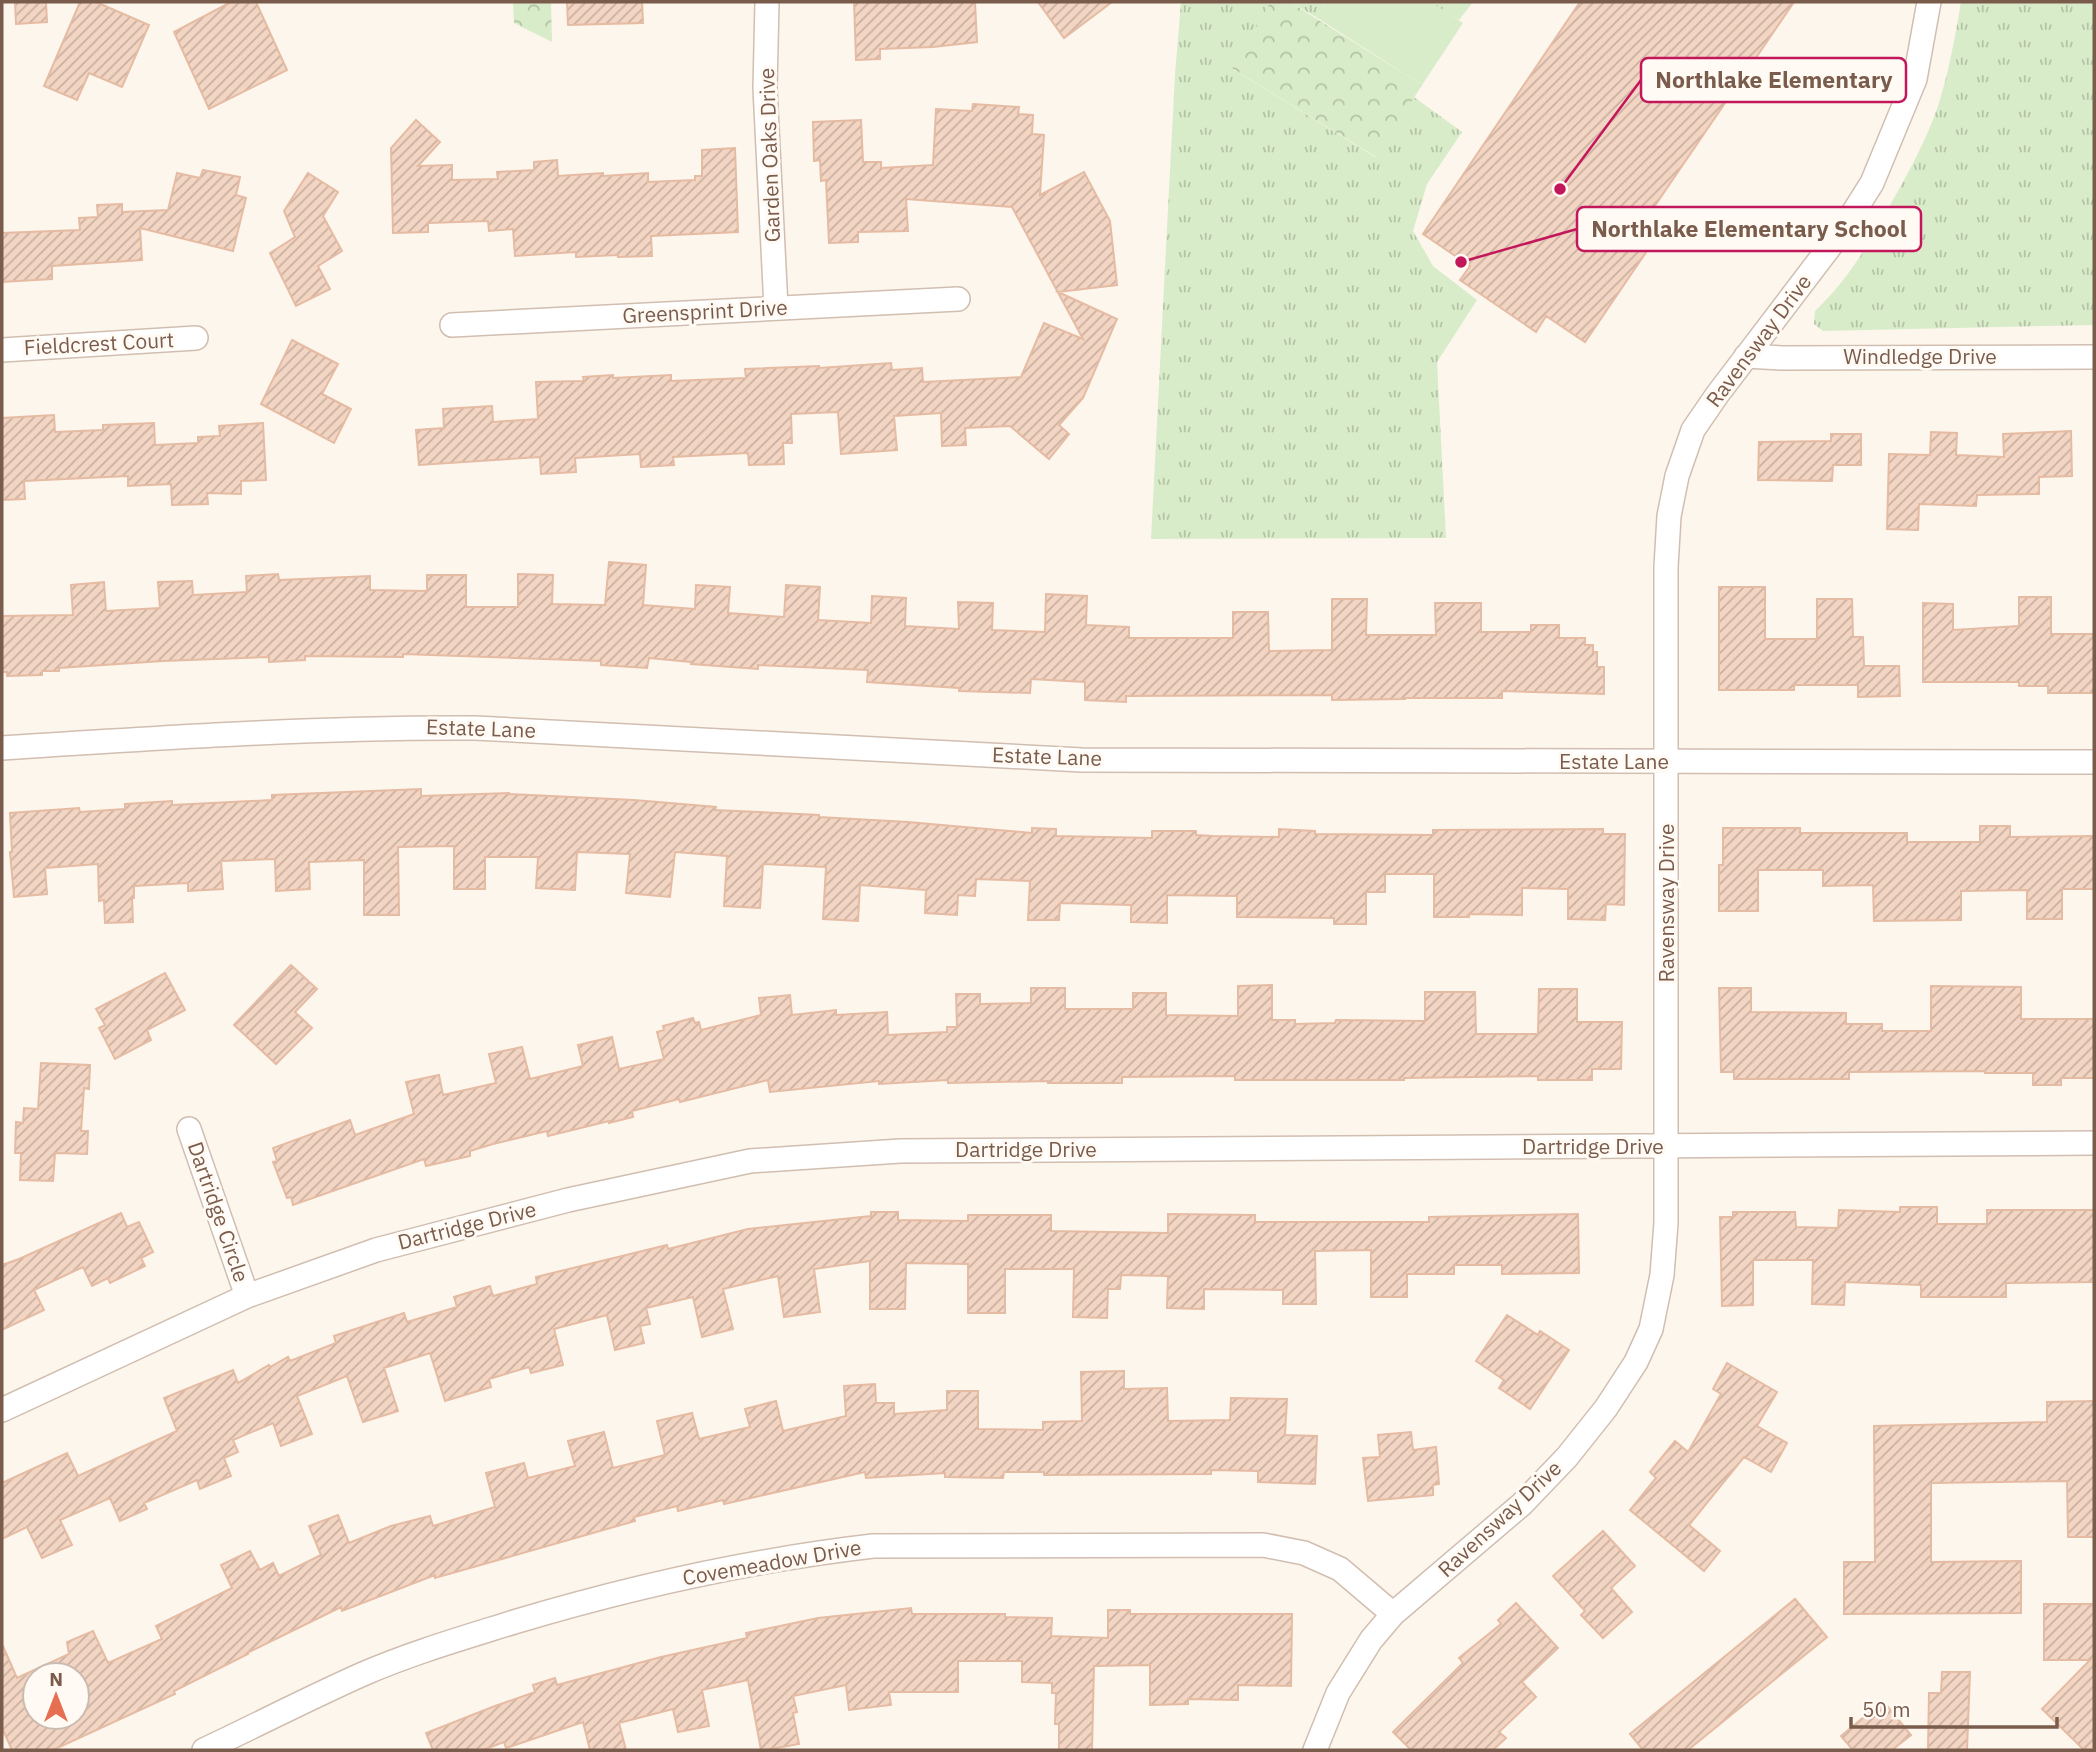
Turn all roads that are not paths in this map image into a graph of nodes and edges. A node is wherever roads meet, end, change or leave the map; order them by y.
1 (767, 2) edge
2 (1929, 2) edge
3 (958, 299) dead end
4 (776, 308) junction
5 (452, 325) dead end
6 (196, 338) dead end
7 (2, 350) edge
8 (1746, 356) junction
9 (2094, 357) edge
10 (2, 748) edge
11 (1667, 762) junction
12 (2094, 762) edge
13 (189, 1129) dead end
14 (2094, 1143) edge
15 (1667, 1146) junction
16 (247, 1296) junction
17 (2, 1410) edge
18 (1393, 1614) junction
19 (204, 1750) edge
20 (1315, 1750) edge

1 - 4 street, Garden Oaks Drive
2 - 8 street, Ravensway Drive
3 - 4 street, Greensprint Drive
4 - 5 street, Greensprint Drive
6 - 7 street, Fieldcrest Court
8 - 9 street, Windledge Drive
8 - 11 street, Ravensway Drive
10 - 11 street, Estate Lane
11 - 12 street, Estate Lane
11 - 15 street, Ravensway Drive
13 - 16 street, Dartridge Circle
14 - 15 street, Dartridge Drive
15 - 16 street, Dartridge Drive
15 - 18 street, Ravensway Drive
16 - 17 street, Dartridge Drive
18 - 19 street, Covemeadow Drive
18 - 20 street, Ravensway Drive

